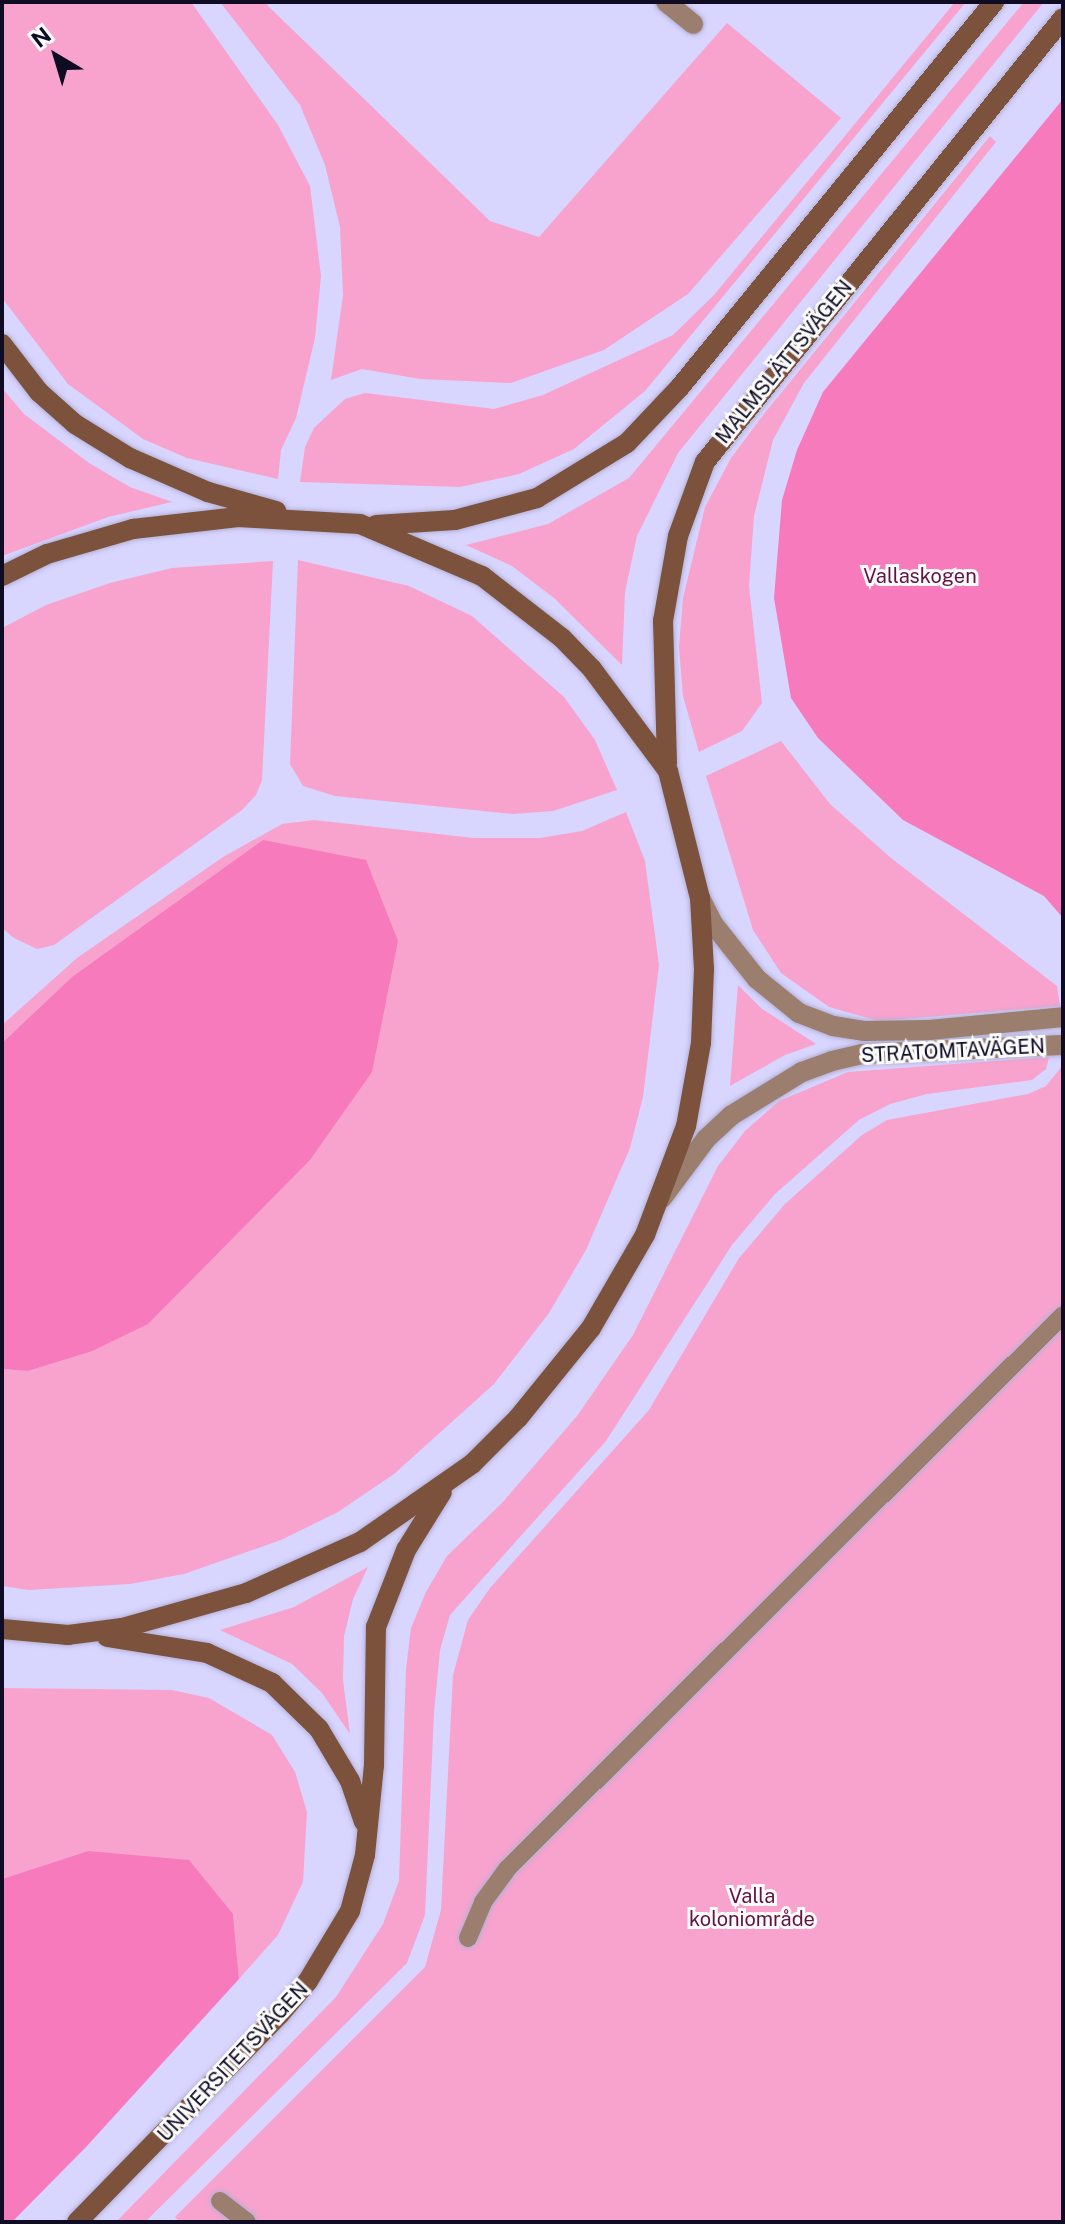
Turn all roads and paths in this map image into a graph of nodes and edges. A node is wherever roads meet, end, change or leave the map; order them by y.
1 (666, 2) edge
2 (994, 2) edge
3 (1063, 18) edge
4 (693, 24) dead end
5 (2, 344) edge
6 (303, 518) junction
7 (360, 524) junction
8 (2, 576) edge
9 (668, 771) junction
10 (700, 898) junction
11 (1063, 1017) edge
12 (1063, 1045) edge
13 (659, 1201) junction
14 (1063, 1315) edge
15 (446, 1485) junction
16 (2, 1629) edge
17 (68, 1635) junction
18 (368, 1834) junction
19 (468, 1938) dead end
20 (220, 2201) dead end
21 (77, 2222) edge
22 (247, 2222) edge

1 - 4 street
2 - 7 main road
3 - 9 main road, MALMSLÄTTSVÄGEN
5 - 6 main road
6 - 7 main road
6 - 8 main road
7 - 9 main road
9 - 10 main road
10 - 11 street, STRATOMTAVÄGEN
10 - 13 main road
12 - 13 street, STRATOMTAVÄGEN
13 - 15 main road
14 - 19 lane
15 - 17 main road
15 - 18 main road, UNIVERSITETSVÄGEN
16 - 17 main road
17 - 18 main road
18 - 21 main road, UNIVERSITETSVÄGEN
20 - 22 lane

